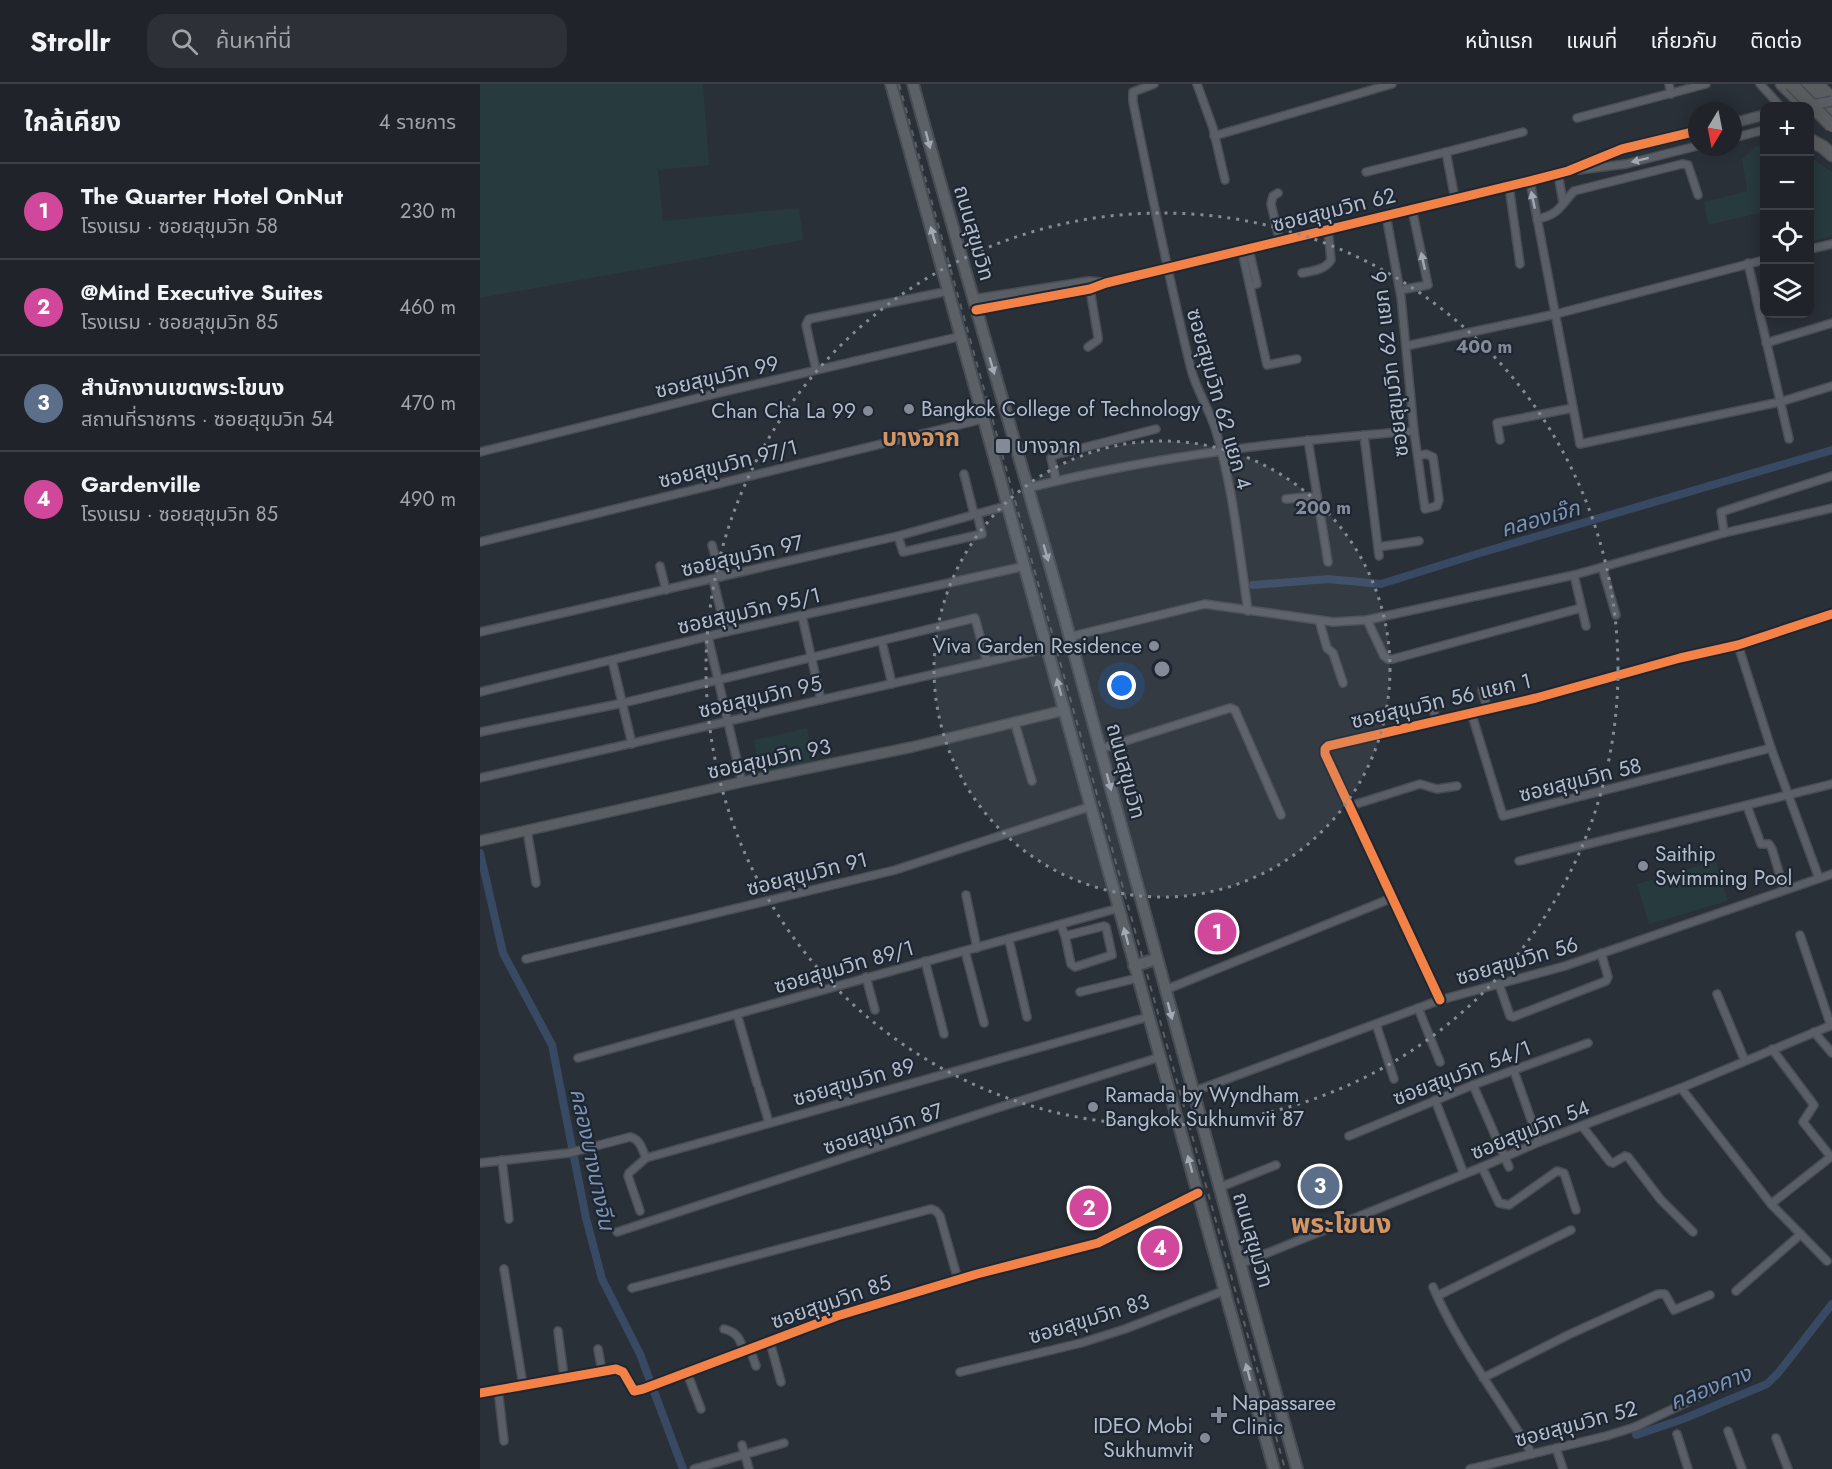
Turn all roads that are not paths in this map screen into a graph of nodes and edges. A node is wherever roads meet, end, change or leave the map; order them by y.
1 (891, 84) edge
2 (913, 84) edge
3 (1154, 84) edge
4 (1197, 84) edge
5 (1392, 84) edge
6 (1669, 84) edge
7 (1706, 84) edge
8 (1760, 84) edge
9 (1782, 84) edge
10 (1791, 84) edge
11 (1804, 84) edge
12 (1817, 84) edge
13 (1671, 94) junction
14 (1832, 100) edge
15 (1775, 102) edge
16 (1801, 102) edge
17 (1814, 104) edge
18 (1832, 112) edge
19 (1760, 116) edge
20 (1814, 116) edge
21 (1577, 118) dead end
22 (1742, 121) edge
23 (1832, 126) edge
24 (1523, 132) dead end
25 (1760, 132) edge
26 (1688, 133) edge
27 (1832, 134) edge
28 (1214, 135) junction
29 (1742, 136) edge
30 (1814, 138) edge
31 (1814, 143) edge
32 (1688, 148) edge
33 (1828, 151) edge
34 (1446, 153) junction
35 (1366, 172) dead end
36 (1563, 172) junction
37 (1225, 180) dead end
38 (1530, 181) junction
39 (1509, 186) junction
40 (1278, 193) dead end
41 (1698, 195) dead end
42 (1455, 199) junction
43 (1563, 202) junction
44 (1412, 209) junction
45 (1386, 215) junction
46 (1537, 219) junction
47 (1328, 229) junction
48 (1280, 242) junction
49 (1832, 244) edge
50 (1814, 248) edge
51 (1245, 250) junction
52 (1760, 261) edge
53 (1748, 263) junction
54 (1520, 264) dead end
55 (1166, 269) junction
56 (1302, 273) dead end
57 (1106, 283) junction
58 (1090, 289) junction
59 (1400, 290) junction
60 (949, 291) junction
61 (974, 305) junction
62 (954, 310) junction
63 (1556, 314) junction
64 (1832, 323) edge
65 (962, 336) junction
66 (1766, 343) junction
67 (1406, 345) junction
68 (1088, 347) dead end
69 (1297, 359) dead end
70 (816, 370) junction
71 (1832, 387) edge
72 (1780, 402) junction
73 (1573, 408) junction
74 (983, 419) junction
75 (1156, 429) dead end
76 (1414, 431) junction
77 (1364, 435) junction
78 (1789, 439) dead end
79 (1308, 440) junction
80 (1500, 440) dead end
81 (1221, 451) junction
82 (480, 452) edge
83 (1418, 456) junction
84 (964, 474) dead end
85 (1832, 476) edge
86 (1056, 480) junction
87 (1028, 488) junction
88 (1317, 496) junction
89 (1286, 499) dead end
90 (1009, 506) junction
91 (1832, 508) edge
92 (976, 514) junction
93 (1724, 533) junction
94 (898, 536) junction
95 (1419, 541) dead end
96 (480, 542) edge
97 (712, 545) dead end
98 (1378, 547) junction
99 (1379, 556) dead end
100 (1328, 562) dead end
101 (660, 566) dead end
102 (1025, 566) junction
103 (1602, 567) junction
104 (1574, 575) junction
105 (721, 578) junction
106 (713, 579) junction
107 (666, 590) junction
108 (1581, 608) junction
109 (1248, 611) junction
110 (1832, 614) edge
111 (802, 615) junction
112 (1616, 615) dead end
113 (1319, 620) junction
114 (1367, 620) junction
115 (1586, 626) dead end
116 (480, 632) edge
117 (726, 632) junction
118 (708, 637) junction
119 (1069, 637) junction
120 (882, 642) junction
121 (1738, 645) junction
122 (1048, 648) junction
123 (812, 658) junction
124 (612, 660) junction
125 (987, 662) junction
126 (719, 681) junction
127 (1343, 683) dead end
128 (892, 684) junction
129 (1482, 690) dead end
130 (480, 692) edge
131 (821, 700) junction
132 (623, 703) junction
133 (1432, 704) dead end
134 (1487, 708) junction
135 (1065, 710) junction
136 (1471, 712) junction
137 (1436, 720) junction
138 (728, 722) junction
139 (1015, 724) junction
140 (480, 732) edge
141 (632, 744) junction
142 (1771, 748) junction
143 (1100, 749) junction
144 (480, 778) edge
145 (1032, 781) dead end
146 (742, 782) junction
147 (1832, 784) edge
148 (1457, 786) dead end
149 (1789, 796) junction
150 (1092, 806) junction
151 (1350, 806) junction
152 (1747, 806) junction
153 (1281, 815) dead end
154 (527, 830) junction
155 (480, 841) edge
156 (1519, 861) dead end
157 (1832, 874) edge
158 (1819, 878) junction
159 (536, 884) dead end
160 (1784, 889) junction
161 (966, 895) dead end
162 (1392, 898) junction
163 (1119, 908) junction
164 (1061, 925) junction
165 (1800, 935) dead end
166 (1065, 936) junction
167 (1009, 940) junction
168 (977, 948) junction
169 (965, 951) junction
170 (1601, 953) junction
171 (526, 959) dead end
172 (1156, 959) junction
173 (925, 961) junction
174 (1134, 966) junction
175 (866, 978) junction
176 (1138, 978) junction
177 (1499, 984) junction
178 (1165, 990) junction
179 (1080, 992) dead end
180 (1717, 994) dead end
181 (1440, 1000) junction
182 (1418, 1008) junction
183 (875, 1010) dead end
184 (737, 1014) junction
185 (1027, 1017) dead end
186 (1148, 1017) junction
187 (984, 1023) dead end
188 (1376, 1024) junction
189 (1831, 1025) edge
190 (1814, 1032) junction
191 (944, 1034) dead end
192 (1588, 1043) dead end
193 (1772, 1049) junction
194 (1832, 1053) edge
195 (578, 1058) dead end
196 (1160, 1058) junction
197 (1744, 1061) junction
198 (1440, 1062) dead end
199 (1514, 1071) junction
200 (1394, 1080) dead end
201 (1473, 1085) junction
202 (1681, 1088) junction
203 (1192, 1092) junction
204 (1435, 1100) junction
205 (769, 1123) junction
206 (1582, 1126) junction
207 (1348, 1136) dead end
208 (1539, 1142) junction
209 (1831, 1156) edge
210 (1504, 1157) junction
211 (646, 1158) junction
212 (502, 1160) junction
213 (480, 1163) edge
214 (1276, 1165) dead end
215 (1482, 1167) junction
216 (1509, 1167) dead end
217 (1464, 1173) junction
218 (1218, 1188) junction
219 (1198, 1193) junction
220 (1771, 1204) junction
221 (1576, 1210) dead end
222 (640, 1211) dead end
223 (509, 1219) dead end
224 (1571, 1230) dead end
225 (617, 1232) dead end
226 (1693, 1232) dead end
227 (1801, 1234) junction
228 (1827, 1261) dead end
229 (1240, 1264) junction
230 (504, 1269) dead end
231 (958, 1280) junction
232 (1433, 1287) dead end
233 (632, 1288) dead end
234 (1226, 1290) junction
235 (1736, 1291) dead end
236 (1710, 1295) dead end
237 (1437, 1296) junction
238 (724, 1329) dead end
239 (558, 1331) dead end
240 (770, 1342) junction
241 (598, 1349) dead end
242 (747, 1350) junction
243 (756, 1366) dead end
244 (602, 1371) junction
245 (687, 1372) junction
246 (960, 1372) dead end
247 (564, 1377) junction
248 (1483, 1378) junction
249 (781, 1382) dead end
250 (523, 1384) junction
251 (1720, 1386) dead end
252 (498, 1389) junction
253 (480, 1393) edge
254 (702, 1409) dead end
255 (1728, 1431) dead end
256 (1677, 1434) dead end
257 (1776, 1438) dead end
258 (504, 1441) dead end
259 (784, 1443) dead end
260 (742, 1445) dead end
261 (1556, 1448) junction
262 (1532, 1454) junction
263 (745, 1455) junction
264 (1473, 1468) edge
265 (694, 1469) edge
266 (749, 1469) edge
267 (1274, 1469) edge
268 (1297, 1469) edge
269 (1563, 1469) edge
270 (1688, 1469) edge
271 (1742, 1469) edge
272 (1788, 1469) edge

60 -> 1 main road, ถนนสุขุมวิท
2 -> 61 main road, ถนนสุขุมวิท
3 - 55 street, ซอยสุขุมวิท 62 แยก 4
4 - 28 street
5 - 28 street
6 - 13 street
7 - 13 street
8 - 15 street
9 - 16 highway
10 - 23 highway, bridge
11 - 18 highway
12 - 14 highway
13 - 21 street
14 - 17 street, bridge
19 - 22 street
20 - 27 highway
24 - 34 street
25 - 29 street
26 - 36 street, ซอยสุขุมวิท 62
28 - 37 street
30 - 33 street
31 - 33 highway
32 -> 36 street
34 - 35 street
34 - 42 street
36 - 38 street, ซอยสุขุมวิท 62
36 - 43 street
38 - 39 street, ซอยสุขุมวิท 62
46 -> 38 street
39 - 42 street, ซอยสุขุมวิท 62
39 - 54 street
40 - 48 street
41 - 43 street
42 - 44 street, ซอยสุขุมวิท 62
43 - 46 street
44 - 45 street, ซอยสุขุมวิท 62
59 -> 44 street
45 - 47 street, ซอยสุขุมวิท 62
45 - 59 street, ซอยสุขุมวิท 62 แยก 6
46 - 63 street
47 - 48 street, ซอยสุขุมวิท 62
47 - 56 street
48 - 51 street, ซอยสุขุมวิท 62
49 - 50 street
51 - 55 street, ซอยสุขุมวิท 62
51 - 69 street
52 - 53 street
53 - 63 street
53 - 66 street
55 - 57 street, ซอยสุขุมวิท 62
55 - 81 street, ซอยสุขุมวิท 62 แยก 4
57 - 58 street, ซอยสุขุมวิท 62
57 - 61 street, ซอยสุขุมวิท 62
58 - 61 street, ซอยสุขุมวิท 62
58 - 68 street
59 - 67 street, ซอยสุขุมวิท 62 แยก 6
60 - 62 main road, ถนนสุขุมวิท
60 - 70 street
61 - 62 main road
61 -> 87 main road, ถนนสุขุมวิท
62 - 65 main road, ถนนสุขุมวิท
63 - 67 street
63 - 73 street
64 - 66 street
65 - 70 street, ซอยสุขุมวิท 99
65 - 74 main road, ถนนสุขุมวิท
66 - 72 street
67 - 76 street, ซอยสุขุมวิท 62 แยก 6
70 - 82 street, ซอยสุขุมวิท 99
71 - 72 street
72 - 73 street
72 - 78 street
73 - 80 street
74 - 90 main road, ถนนสุขุมวิท
74 - 96 street, ซอยสุขุมวิท 97/1
75 - 86 street
76 - 77 street
76 - 83 street, ซอยสุขุมวิท 62 แยก 6
77 - 79 street
77 - 98 street
79 - 81 street
79 - 88 street
81 - 86 street
81 - 109 street, ซอยสุขุมวิท 62 แยก 4
83 - 83 street, ซอยสุขุมวิท 62 แยก 6
84 - 92 street
85 - 93 street
86 - 87 street
87 -> 119 main road, ถนนสุขุมวิท
88 - 89 street
88 - 100 street
90 - 92 street, ซอยสุขุมวิท 97
90 - 102 main road, ถนนสุขุมวิท
91 - 93 street
92 - 94 street, ซอยสุขุมวิท 97
92 - 94 street
93 - 103 street
94 - 105 street, ซอยสุขุมวิท 97
95 - 98 street
97 - 105 street
98 - 99 street
101 - 107 street
102 - 111 street, ซอยสุขุมวิท 95/1
102 - 122 main road, ถนนสุขุมวิท
103 - 104 street
103 - 112 street
104 - 108 street
104 - 114 street
105 - 106 street, ซอยสุขุมวิท 97
106 - 107 street, ซอยสุขุมวิท 97
106 - 117 street
107 - 116 street, ซอยสุขุมวิท 97
108 - 114 street
108 - 115 street
109 - 113 street
109 - 119 street
110 - 121 street, ซอยสุขุมวิท 56 แยก 1
111 - 117 street, ซอยสุขุมวิท 95/1
111 - 123 street
113 - 114 street
113 - 127 street
117 - 118 street, ซอยสุขุมวิท 95/1
118 - 124 street, ซอยสุขุมวิท 95/1
118 - 126 street
119 - 143 main road, ถนนสุขุมวิท
120 - 123 street
120 - 125 street
120 - 128 street
121 - 134 street, ซอยสุขุมวิท 56 แยก 1
121 - 142 street
122 - 125 street, ซอยสุขุมวิท 95
135 -> 122 main road, ถนนสุขุมวิท
123 - 126 street
123 - 131 street
124 - 130 street, ซอยสุขุมวิท 95/1
124 - 132 street
125 - 128 street, ซอยสุขุมวิท 95
126 - 132 street
126 - 138 street
128 - 131 street, ซอยสุขุมวิท 95
129 - 134 street
131 - 138 street, ซอยสุขุมวิท 95
132 - 140 street
132 - 141 street
133 - 137 street
134 - 136 street, ซอยสุขุมวิท 56 แยก 1
135 - 139 street, ซอยสุขุมวิท 93
135 - 150 main road, ถนนสุขุมวิท
136 - 137 street, ซอยสุขุมวิท 56 แยก 1
136 - 142 street, ซอยสุขุมวิท 58
137 - 151 street, ซอยสุขุมวิท 56 แยก 1
138 - 141 street, ซอยสุขุมวิท 95
138 - 146 street
139 - 145 street
139 - 146 street, ซอยสุขุมวิท 93
141 - 144 street, ซอยสุขุมวิท 95
142 - 149 street
143 - 153 street
143 -> 172 main road, ถนนสุขุมวิท
146 - 154 street, ซอยสุขุมวิท 93
147 - 149 street
148 - 151 street
149 - 152 street
149 - 158 street
150 - 163 main road, ถนนสุขุมวิท
150 - 171 street, ซอยสุขุมวิท 91
151 - 162 street, ซอยสุขุมวิท 56 แยก 1
152 - 156 street
152 - 160 street
154 - 155 street, ซอยสุขุมวิท 93
154 - 159 street
157 - 158 street, ซอยสุขุมวิท 56
158 - 160 street, ซอยสุขุมวิท 56
160 - 170 street, ซอยสุขุมวิท 56
161 - 168 street
162 - 178 street
162 - 181 street, ซอยสุขุมวิท 56 แยก 1
163 - 164 street, ซอยสุขุมวิท 89/1
174 -> 163 main road, ถนนสุขุมวิท
164 - 166 street
164 - 167 street, ซอยสุขุมวิท 89/1
165 - 189 street
166 - 166 street
167 - 168 street, ซอยสุขุมวิท 89/1
167 - 185 street
168 - 169 street, ซอยสุขุมวิท 89/1
169 - 173 street, ซอยสุขุมวิท 89/1
169 - 187 street
170 - 177 street, ซอยสุขุมวิท 56
170 - 177 street
172 - 174 main road
172 - 178 main road, ถนนสุขุมวิท
173 - 175 street, ซอยสุขุมวิท 89/1
173 - 191 street
174 - 176 main road, ถนนสุขุมวิท
175 - 183 street
175 - 184 street, ซอยสุขุมวิท 89/1
176 - 179 street
176 - 186 main road, ถนนสุขุมวิท
177 - 181 street, ซอยสุขุมวิท 56
178 -> 203 main road, ถนนสุขุมวิท
180 - 197 street
181 - 182 street, ซอยสุขุมวิท 56
182 - 188 street, ซอยสุขุมวิท 56
182 - 198 street
184 - 195 street, ซอยสุขุมวิท 89/1
184 - 205 street
186 - 196 main road, ถนนสุขุมวิท
186 - 205 street, ซอยสุขุมวิท 89
188 - 200 street
188 - 203 street, ซอยสุขุมวิท 56
189 - 190 street, ซอยสุขุมวิท 54
190 - 193 street, ซอยสุขุมวิท 54
190 - 194 street
192 - 199 street, ซอยสุขุมวิท 54/1
193 - 197 street, ซอยสุขุมวิท 54
193 - 209 street
219 -> 196 main road, ถนนสุขุมวิท
196 - 225 street, ซอยสุขุมวิท 87
197 - 202 street, ซอยสุขุมวิท 54
199 - 201 street, ซอยสุขุมวิท 54/1
199 - 208 street
201 - 204 street, ซอยสุขุมวิท 54/1
201 - 210 street
202 - 206 street, ซอยสุขุมวิท 54
202 - 220 street
203 - 218 main road, ถนนสุขุมวิท
204 - 207 street, ซอยสุขุมวิท 54/1
204 - 217 street
205 - 211 street, ซอยสุขุมวิท 89
206 - 208 street, ซอยสุขุมวิท 54
206 - 226 street
208 - 210 street, ซอยสุขุมวิท 54
209 - 220 street
210 - 215 street, ซอยสุขุมวิท 54
210 - 216 street
211 - 212 street
211 - 222 street
212 - 213 street
212 - 223 street
214 - 218 street
215 - 217 street, ซอยสุขุมวิท 54
215 - 221 street
217 - 229 street, ซอยสุขุมวิท 54
218 - 229 main road, ถนนสุขุมวิท
219 - 231 street, ซอยสุขุมวิท 85
219 - 234 main road, ถนนสุขุมวิท
220 - 227 street
224 - 237 street
227 - 228 street
227 - 235 street
229 - 268 main road, ถนนสุขุมวิท
230 - 250 street
231 - 233 street
231 - 240 street, ซอยสุขุมวิท 85
232 - 237 street
234 - 246 street, ซอยสุขุมวิท 83
267 -> 234 main road, ถนนสุขุมวิท
236 - 248 street
237 - 248 street
238 - 242 street
239 - 247 street
240 - 242 street, ซอยสุขุมวิท 85
240 - 249 street
241 - 244 street
242 - 243 street
242 - 245 street, ซอยสุขุมวิท 85
244 - 245 street, ซอยสุขุมวิท 85
244 - 247 street, ซอยสุขุมวิท 85
245 - 254 street
247 - 250 street, ซอยสุขุมวิท 85
248 - 262 street
250 - 252 street, ซอยสุขุมวิท 85
251 - 261 street, ซอยสุขุมวิท 52
252 - 253 street, ซอยสุขุมวิท 85
252 - 258 street
255 - 271 street
256 - 270 street
257 - 272 street
259 - 263 street
260 - 263 street
261 - 262 street, ซอยสุขุมวิท 52
261 - 269 street
262 - 264 street, ซอยสุขุมวิท 52
263 - 265 street
263 - 266 street

